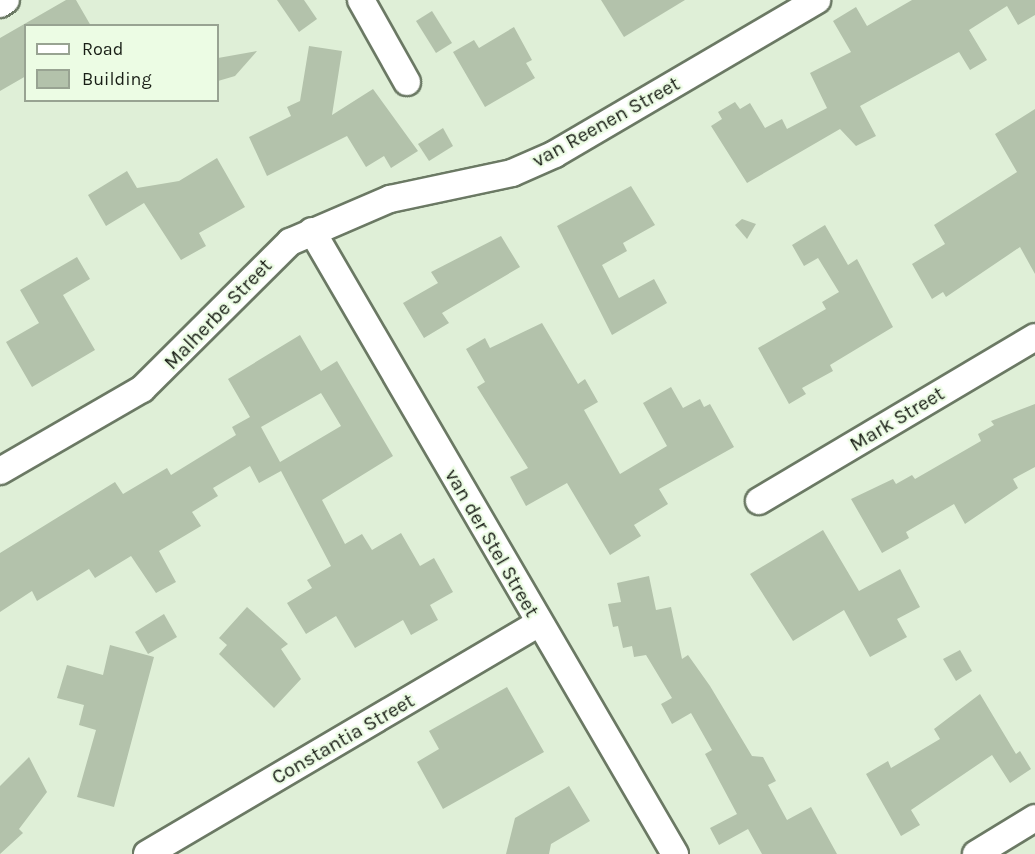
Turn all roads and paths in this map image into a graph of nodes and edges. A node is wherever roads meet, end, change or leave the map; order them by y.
1 (6, 0) edge
2 (361, 0) edge
3 (817, 0) edge
4 (0, 4) edge
5 (407, 82) dead end
6 (312, 231) junction
7 (1035, 337) edge
8 (0, 471) edge
9 (759, 501) dead end
10 (538, 624) junction
11 (1035, 818) edge
12 (147, 854) edge
13 (675, 854) edge
14 (976, 854) edge

1 - 4 street
2 - 5 street
3 - 6 street, van Reenen Street
6 - 8 street, Malherbe Street
6 - 10 street, van der Stel Street
7 - 9 street, Mark Street
10 - 12 street, Constantia Street
10 - 13 street, van der Stel Street
11 - 14 street

